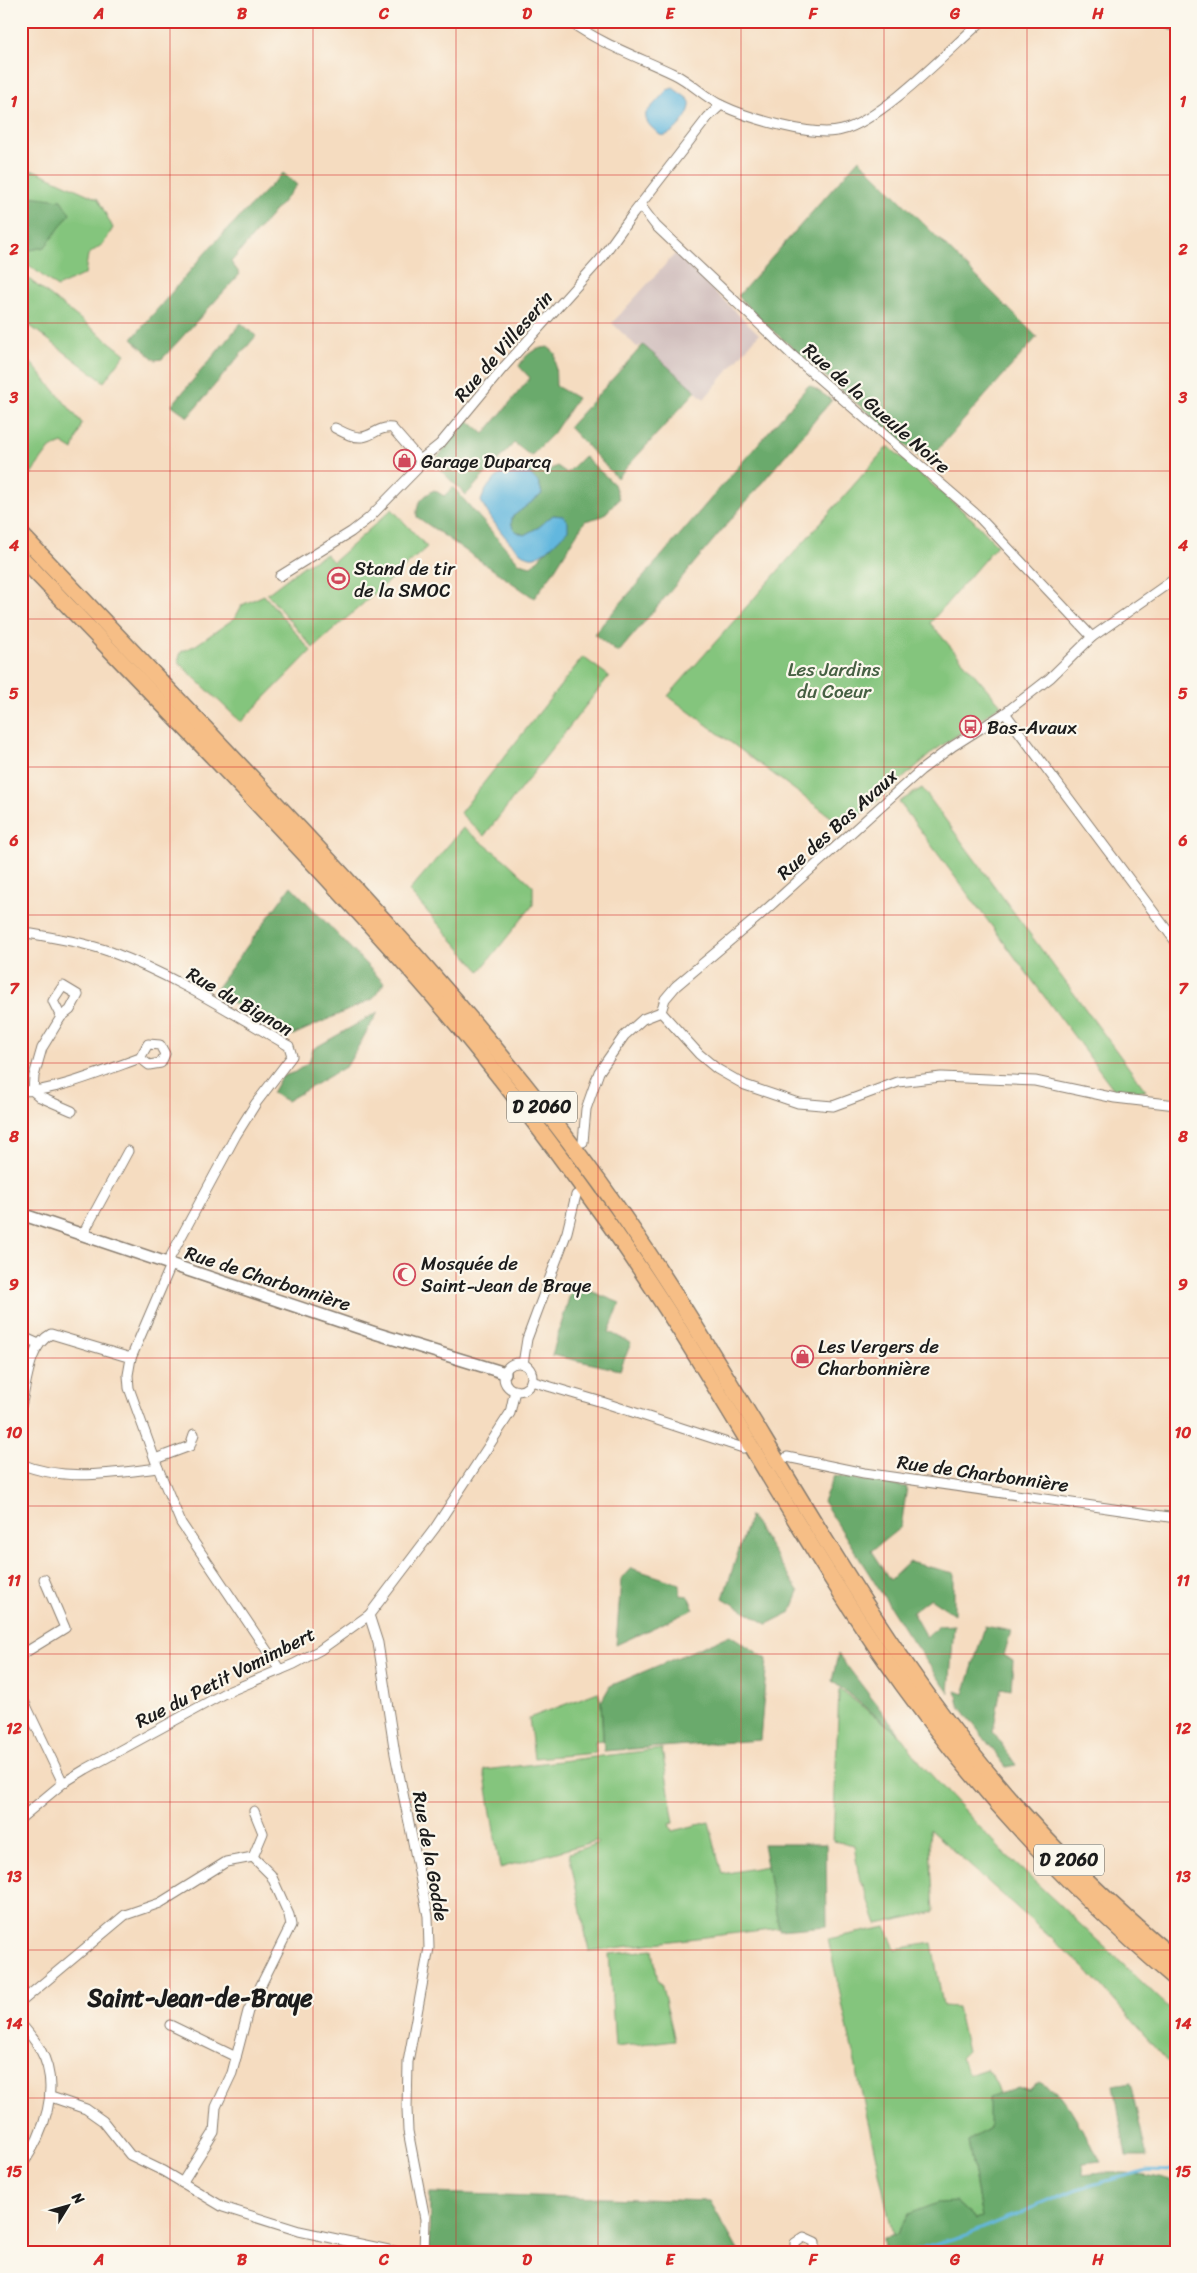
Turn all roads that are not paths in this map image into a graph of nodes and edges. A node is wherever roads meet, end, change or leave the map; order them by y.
1 (569, 21) edge
2 (982, 21) edge
3 (1155, 21) edge
4 (1176, 28) edge
5 (721, 105) junction
6 (640, 205) junction
7 (335, 428) dead end
8 (420, 460) junction
9 (21, 534) edge
10 (21, 557) edge
11 (280, 576) dead end
12 (1176, 578) edge
13 (1092, 637) junction
14 (1005, 713) junction
15 (21, 932) edge
16 (1176, 942) edge
17 (660, 1012) junction
18 (61, 1017) dead end
19 (140, 1058) dead end
20 (21, 1090) edge
21 (33, 1091) junction
22 (1176, 1105) edge
23 (72, 1111) dead end
24 (583, 1142) dead end
25 (128, 1152) dead end
26 (576, 1195) dead end
27 (21, 1214) edge
28 (83, 1234) junction
29 (169, 1264) junction
30 (21, 1336) edge
31 (39, 1344) junction
32 (131, 1358) junction
33 (523, 1364) junction
34 (505, 1373) junction
35 (531, 1381) junction
36 (515, 1390) junction
37 (21, 1406) edge
38 (194, 1434) dead end
39 (743, 1448) dead end
40 (787, 1457) dead end
41 (21, 1464) edge
42 (156, 1464) junction
43 (1176, 1518) edge
44 (44, 1579) dead end
45 (370, 1615) junction
46 (21, 1654) edge
47 (280, 1670) junction
48 (21, 1695) edge
49 (63, 1783) junction
50 (254, 1810) dead end
51 (21, 1818) edge
52 (253, 1856) junction
53 (1176, 1960) edge
54 (1176, 1978) edge
55 (21, 2002) edge
56 (21, 2024) edge
57 (170, 2025) dead end
58 (236, 2057) junction
59 (50, 2097) junction
60 (21, 2168) edge
61 (182, 2183) junction
62 (398, 2252) edge
63 (424, 2252) edge
64 (795, 2252) edge
65 (815, 2252) edge

1 - 5 street
2 - 5 street
3 - 4 street
5 - 6 street, Rue de Villeserin
6 - 8 street, Rue de Villeserin
6 - 13 street, Rue de la Gueule Noire
7 - 8 street
8 - 11 street, Rue de Villeserin
9 - 53 highway, D 2060
10 - 54 highway, D 2060
12 - 13 street, Rue des Bas Avaux
13 - 14 street, Rue des Bas Avaux
14 - 16 street
14 - 17 street, Rue des Bas Avaux
15 - 29 street, Rue du Bignon
17 - 22 street
17 - 24 street
18 - 21 street
19 - 21 street
20 - 21 street
21 - 23 street
25 - 28 street
26 - 33 street
27 - 28 street, Rue de Charbonnière
28 - 29 street, Rue de Charbonnière
29 - 32 street
29 - 34 street, Rue de Charbonnière
30 - 31 street
31 - 32 street
31 - 37 street
32 - 42 street
33 - 34 street
33 - 35 street
34 - 36 street
35 - 36 street
35 - 39 street
36 - 45 street, Rue du Petit Vomimbert
38 - 42 street
40 - 43 street, Rue de Charbonnière
41 - 42 street
42 - 47 street
44 - 46 street
45 - 47 street, Rue du Petit Vomimbert
45 - 63 street, Rue de la Godde
47 - 49 street, Rue du Petit Vomimbert
48 - 49 street
49 - 51 street, Rue du Petit Vomimbert
50 - 52 street
52 - 55 street
52 - 58 street
56 - 59 street
57 - 58 street
58 - 61 street
59 - 60 street
59 - 61 street
61 - 62 street
64 - 65 street

